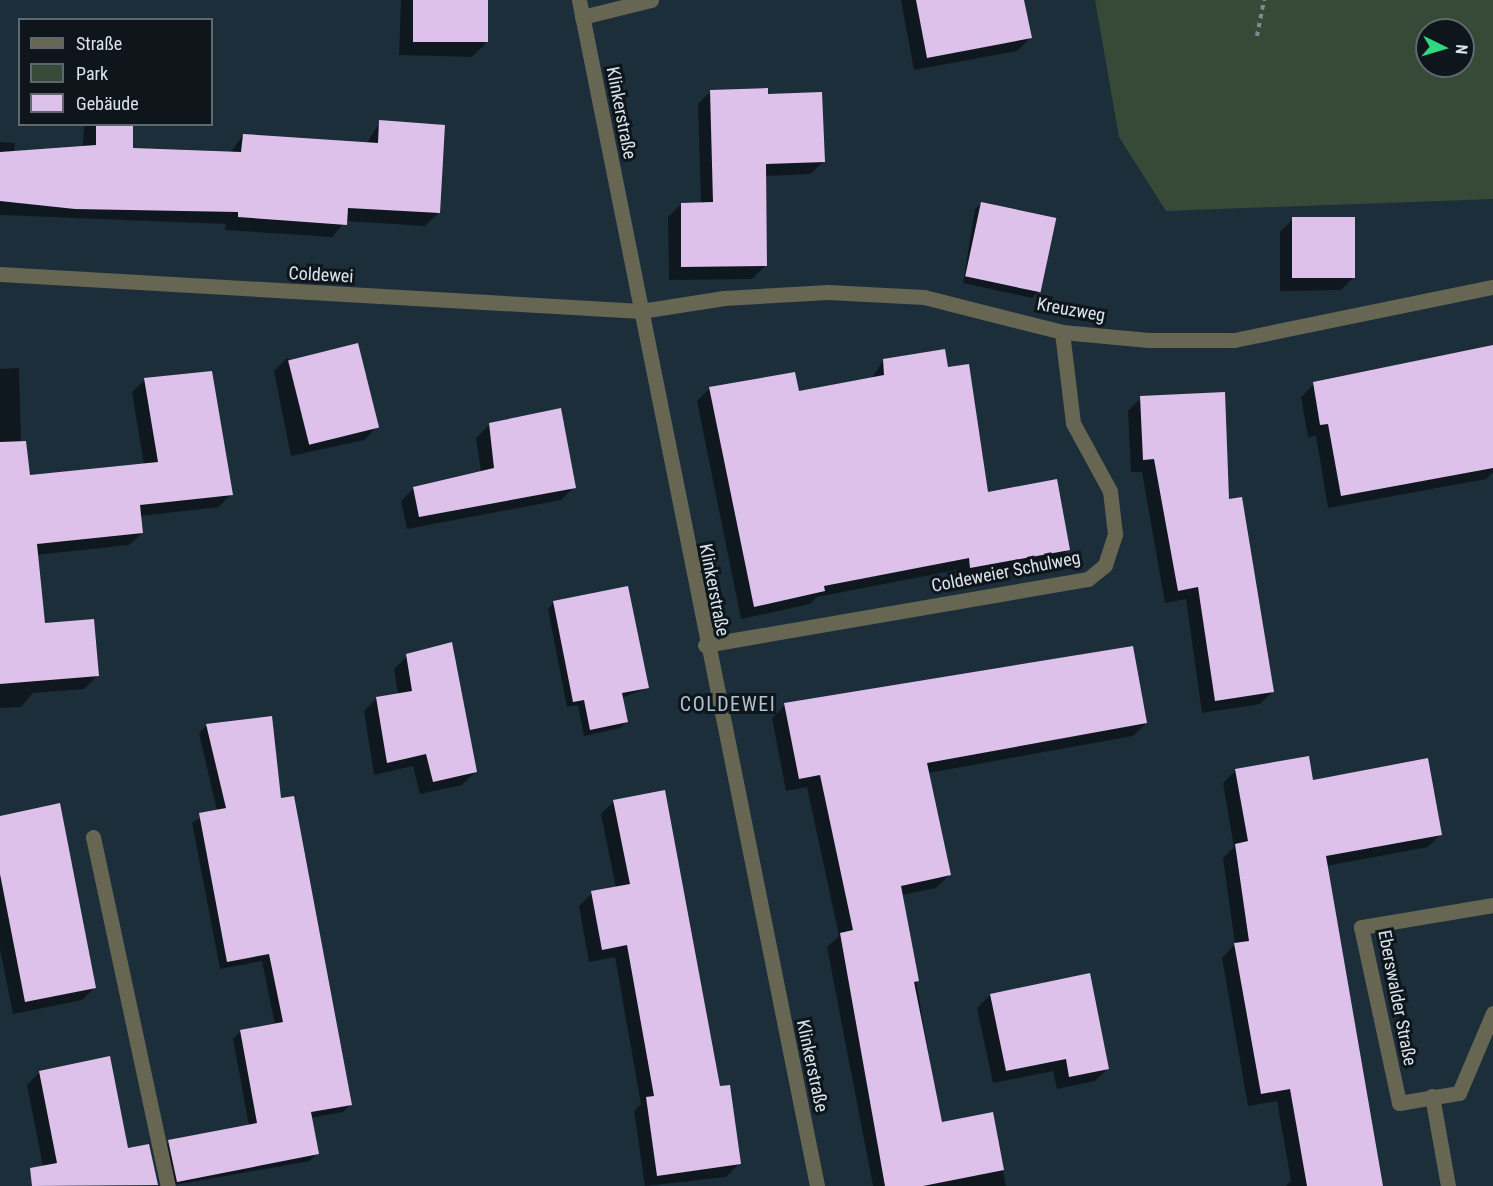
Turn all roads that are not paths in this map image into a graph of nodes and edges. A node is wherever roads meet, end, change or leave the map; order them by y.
1 (579, 0) edge
2 (651, 0) edge
3 (582, 17) junction
4 (0, 274) edge
5 (1493, 287) edge
6 (640, 311) junction
7 (1062, 332) junction
8 (705, 645) junction
9 (93, 837) dead end
10 (1493, 905) edge
11 (1493, 1013) edge
12 (1432, 1096) junction
13 (168, 1186) edge
14 (817, 1186) edge
15 (1448, 1186) edge

1 - 3 street, Klinkerstraße
2 - 3 street
3 - 6 street, Klinkerstraße
4 - 6 street, Coldewei
5 - 7 street, Kreuzweg
6 - 7 street, Kreuzweg
6 - 8 street, Klinkerstraße
7 - 8 street, Coldeweier Schulweg
8 - 14 street, Klinkerstraße
9 - 13 street
10 - 12 street, Eberswalder Straße
11 - 12 street, Eberswalder Straße
12 - 15 street

